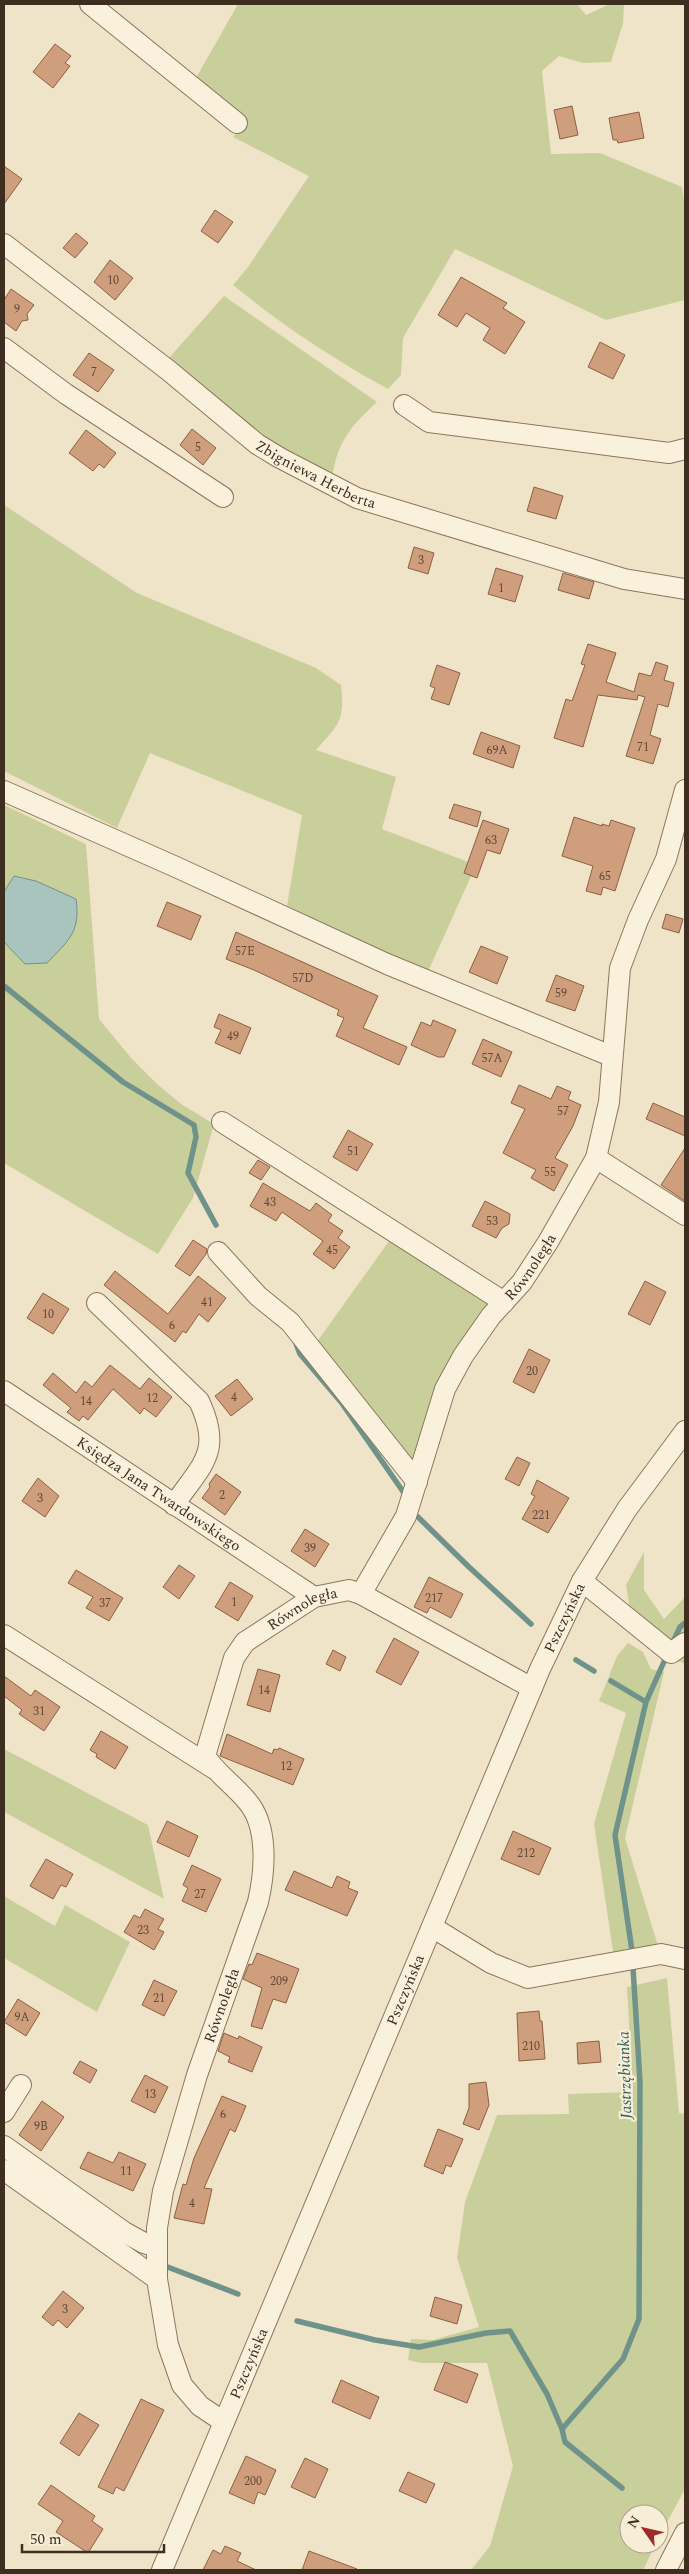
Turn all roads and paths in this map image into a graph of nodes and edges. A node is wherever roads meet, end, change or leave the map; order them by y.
1 (90, 4) edge
2 (237, 123) dead end
3 (4, 244) edge
4 (4, 348) edge
5 (404, 405) dead end
6 (685, 449) edge
7 (223, 497) dead end
8 (685, 589) edge
9 (685, 790) edge
10 (4, 791) edge
11 (611, 1056) junction
12 (222, 1122) dead end
13 (596, 1158) junction
14 (685, 1215) edge
15 (218, 1252) dead end
16 (504, 1302) junction
17 (97, 1303) dead end
18 (4, 1391) edge
19 (685, 1430) edge
20 (416, 1482) junction
21 (174, 1504) junction
22 (582, 1581) junction
23 (361, 1594) junction
24 (314, 1596) junction
25 (4, 1635) edge
26 (672, 1646) edge
27 (532, 1688) junction
28 (214, 1769) junction
29 (432, 1927) junction
30 (685, 1959) edge
31 (21, 2085) dead end
32 (4, 2112) edge
33 (4, 2146) edge
34 (4, 2170) edge
35 (157, 2247) junction
36 (158, 2279) junction
37 (224, 2422) junction
38 (685, 2533) edge
39 (162, 2570) edge
40 (666, 2570) edge

1 - 2 street
3 - 8 street, Zbigniewa Herberta
4 - 7 street
5 - 6 street
9 - 11 street, Równoległa
10 - 11 street
11 - 13 street, Równoległa
12 - 16 street
13 - 14 street
13 - 16 street, Równoległa
15 - 20 street
16 - 20 street, Równoległa
17 - 21 street
18 - 21 street, Księdza Jana Twardowskiego
19 - 22 street, Pszczyńska
20 - 23 street, Równoległa
21 - 24 street, Księdza Jana Twardowskiego
22 - 26 street
22 - 27 street, Pszczyńska
23 - 24 street, Równoległa
23 - 27 street
24 - 28 street, Równoległa
25 - 28 street
27 - 29 street, Pszczyńska
28 - 35 street, Równoległa
29 - 30 street
29 - 37 street, Pszczyńska
31 - 32 street
33 - 35 street
34 - 36 street
35 - 36 street, Równoległa
36 - 37 street, Równoległa
37 - 39 street, Pszczyńska
38 - 40 street

